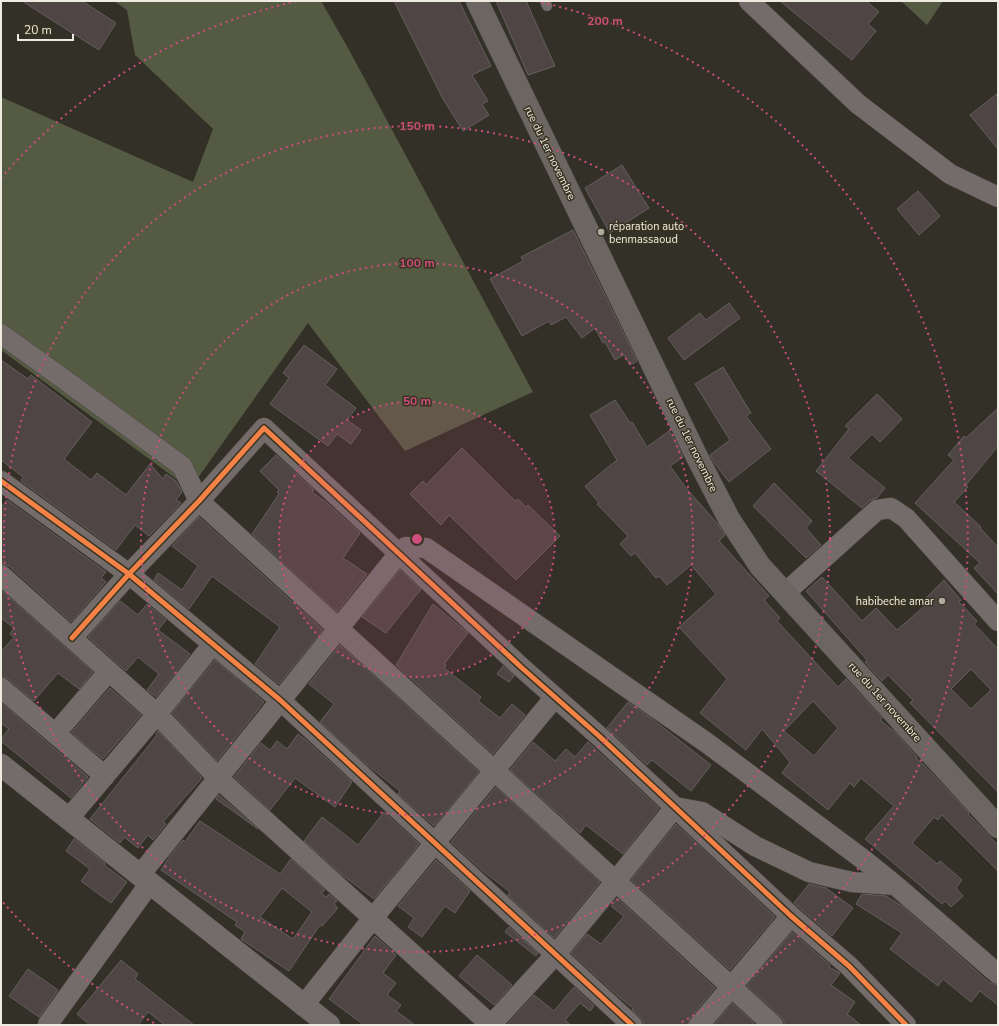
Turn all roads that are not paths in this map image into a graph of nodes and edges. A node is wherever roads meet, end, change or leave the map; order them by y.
1 (477, 1) edge
2 (749, 1) edge
3 (998, 198) edge
4 (1, 334) edge
5 (1, 481) edge
6 (199, 501) junction
7 (399, 554) junction
8 (129, 574) junction
9 (1, 575) edge
10 (785, 593) junction
11 (998, 621) edge
12 (338, 628) junction
13 (72, 638) junction
14 (213, 644) junction
15 (109, 671) junction
16 (1, 688) edge
17 (555, 697) junction
18 (280, 700) junction
19 (157, 714) junction
20 (55, 734) junction
21 (1, 765) edge
22 (495, 770) junction
23 (105, 776) junction
24 (218, 778) junction
25 (675, 807) junction
26 (69, 818) junction
27 (998, 827) edge
28 (436, 842) junction
29 (145, 879) junction
30 (615, 882) junction
31 (895, 884) junction
32 (791, 916) junction
33 (373, 918) junction
34 (555, 955) junction
35 (998, 974) edge
36 (732, 986) junction
37 (304, 1006) junction
38 (48, 1024) dead end
39 (329, 1025) edge
40 (491, 1025) edge
41 (632, 1025) edge
42 (699, 1025) edge
43 (774, 1025) edge
44 (906, 1025) edge

1 - 10 main road, rue du 1er novembre
2 - 3 street
4 - 6 street
5 - 8 street
6 - 7 street
6 - 8 street
6 - 12 street
7 - 12 street
7 - 17 street
7 - 31 street
8 - 13 street
8 - 14 street
9 - 13 street
10 - 11 street
10 - 27 main road, rue du 1er novembre
12 - 18 street
12 - 22 street
13 - 15 street
14 - 18 street
14 - 19 street
15 - 19 street
15 - 20 street
16 - 20 street
17 - 22 street
17 - 25 street
18 - 24 street
18 - 28 street
19 - 23 street
19 - 24 street
20 - 23 street
21 - 26 street
22 - 28 street
22 - 30 street
23 - 26 street
24 - 29 street
24 - 33 street
25 - 30 street
25 - 31 street
25 - 32 street
26 - 29 street
28 - 33 street
28 - 34 street
29 - 37 street
29 - 38 street
30 - 34 street
30 - 36 street
31 - 35 street
32 - 36 street
32 - 44 street
33 - 37 street
33 - 40 street
34 - 40 street
34 - 41 street
36 - 42 street
36 - 43 street
37 - 39 street

